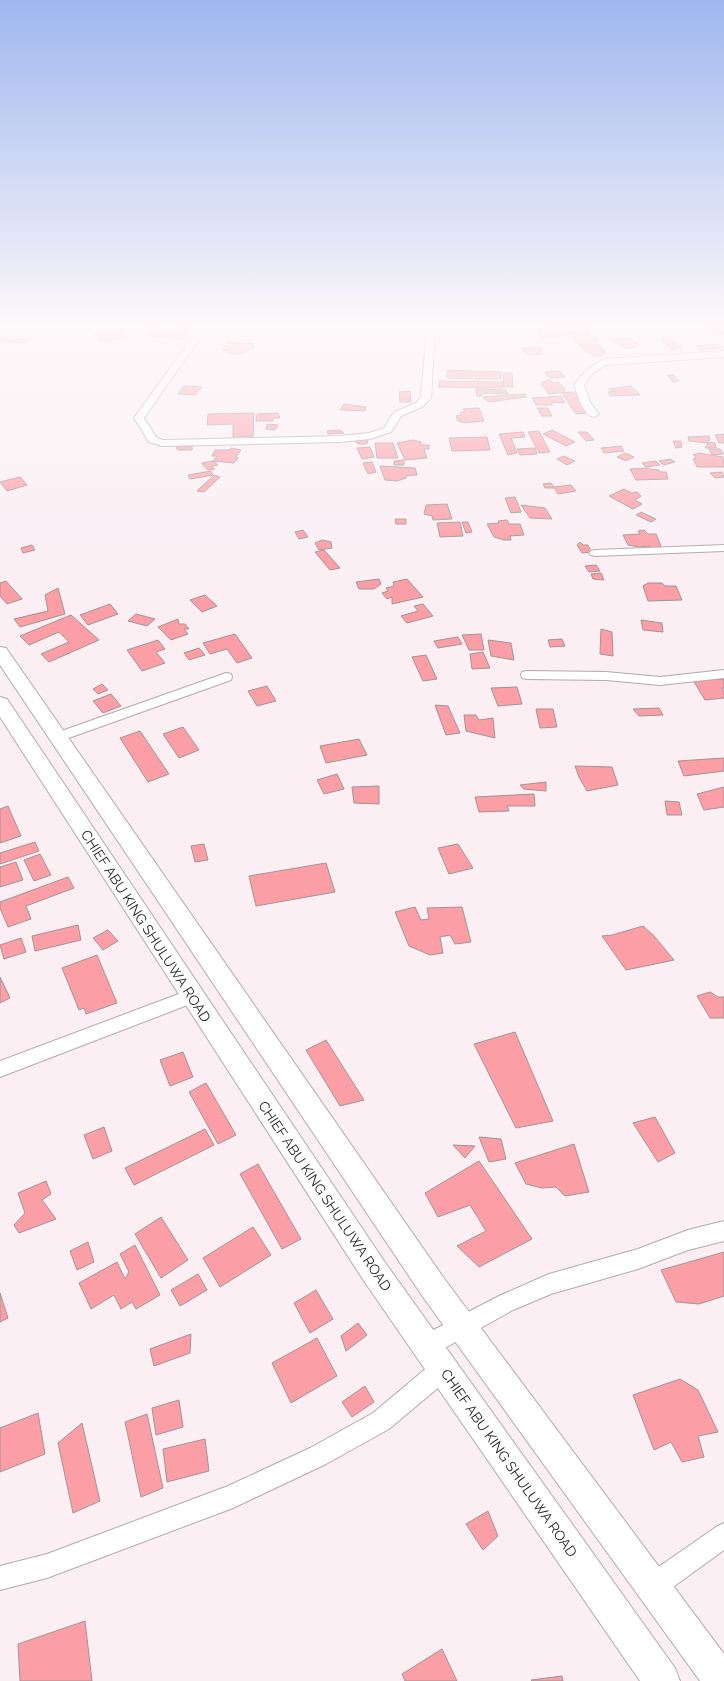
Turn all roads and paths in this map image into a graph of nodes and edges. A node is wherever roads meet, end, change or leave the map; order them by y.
1 (147, 406) edge
2 (415, 406) edge
3 (588, 406) edge
4 (594, 414) dead end
5 (724, 548) edge
6 (594, 553) dead end
7 (0, 652) edge
8 (724, 674) edge
9 (527, 675) dead end
10 (226, 677) dead end
11 (35, 704) junction
12 (3, 708) edge
13 (58, 737) junction
14 (192, 996) junction
15 (0, 1068) edge
16 (724, 1231) edge
17 (462, 1326) junction
18 (426, 1346) junction
19 (443, 1369) junction
20 (724, 1535) edge
21 (0, 1578) edge
22 (653, 1586) junction
23 (662, 1681) edge
24 (722, 1681) edge

1 - 2 street
3 - 4 street
5 - 6 street
7 - 11 street
8 - 9 street
10 - 13 street
11 - 12 street
11 - 13 street
12 - 14 street, CHIEF ABU KING SHULUWA ROAD
13 - 17 street
14 - 15 street
14 - 18 street, CHIEF ABU KING SHULUWA ROAD
16 - 17 street
17 - 18 street
17 - 22 street
18 - 19 street, CHIEF ABU KING SHULUWA ROAD
19 - 21 street
19 - 23 street, CHIEF ABU KING SHULUWA ROAD
20 - 22 street
22 - 24 street

